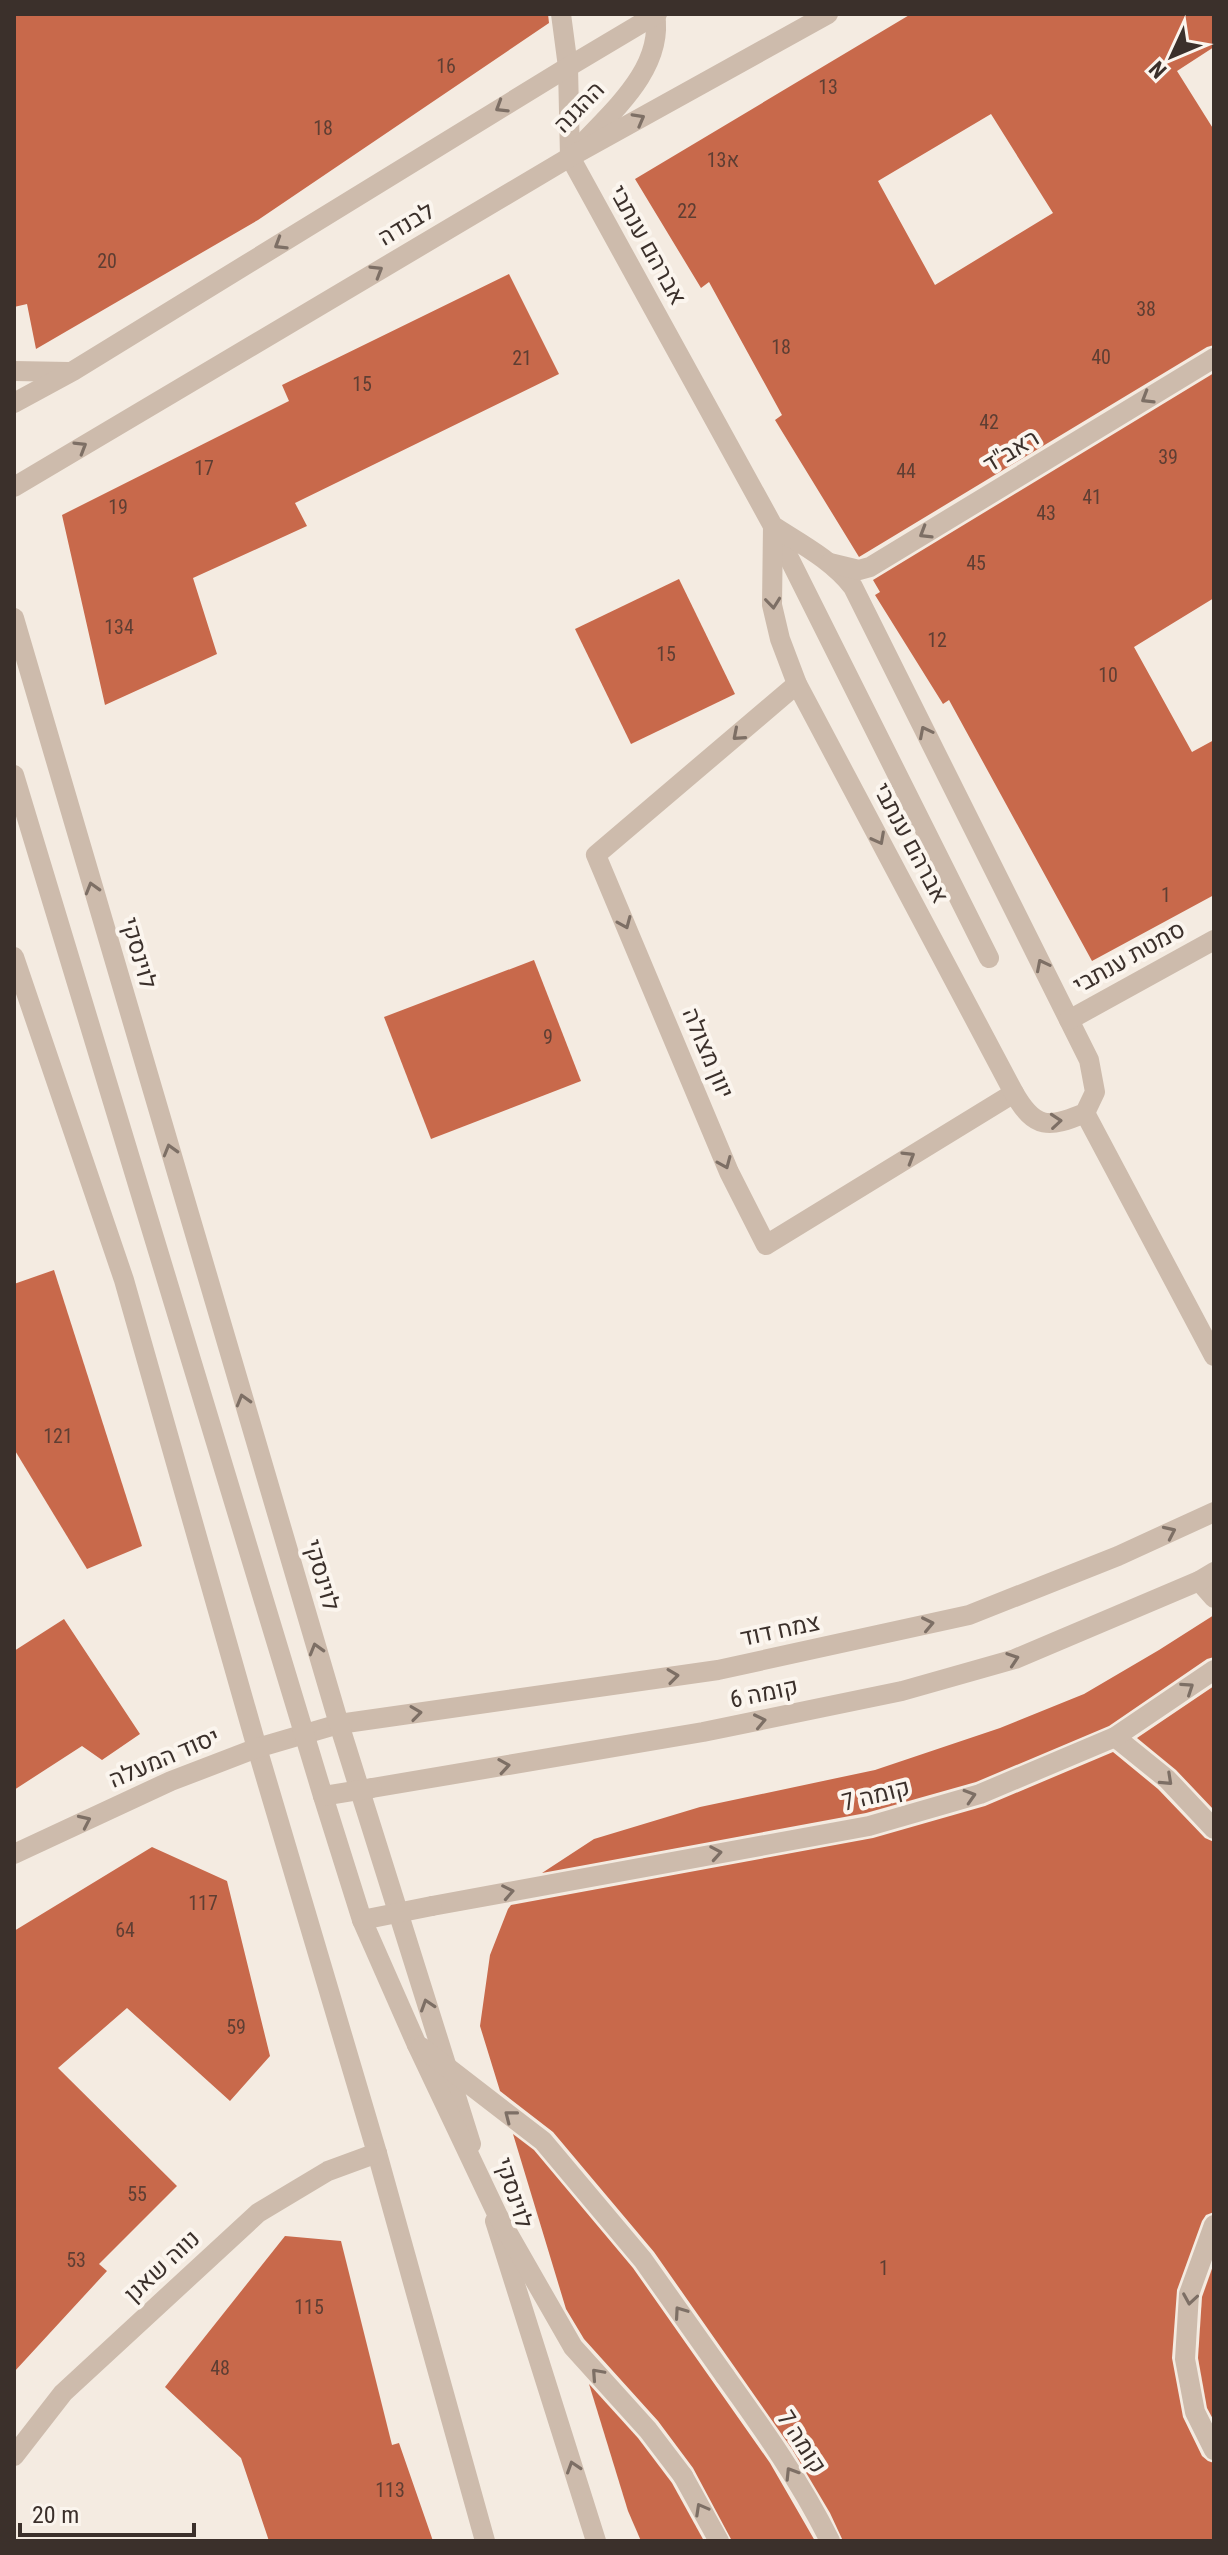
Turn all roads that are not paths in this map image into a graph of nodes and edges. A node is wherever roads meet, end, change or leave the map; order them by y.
1 (561, 14) edge
2 (656, 14) edge
3 (828, 14) edge
4 (568, 67) junction
5 (570, 157) junction
6 (1214, 358) edge
7 (14, 371) edge
8 (73, 371) junction
9 (14, 403) edge
10 (14, 487) edge
11 (773, 526) junction
12 (829, 563) junction
13 (14, 618) edge
14 (797, 684) junction
15 (14, 775) edge
16 (1214, 940) edge
17 (14, 957) edge
18 (989, 958) dead end
19 (1069, 1020) junction
20 (1014, 1093) junction
21 (1085, 1113) junction
22 (1214, 1356) edge
23 (1214, 1512) edge
24 (1207, 1576) edge
25 (1214, 1598) edge
26 (1214, 1670) edge
27 (339, 1724) junction
28 (1115, 1737) junction
29 (257, 1748) junction
30 (323, 1796) junction
31 (1214, 1829) edge
32 (14, 1854) edge
33 (362, 1920) junction
34 (417, 2045) junction
35 (377, 2153) junction
36 (1214, 2225) edge
37 (1214, 2450) edge
38 (14, 2456) edge
39 (485, 2541) edge
40 (596, 2541) edge
41 (719, 2541) edge
42 (830, 2541) edge

1 - 4 street, ההגנה
2 - 4 street, לבנדה
2 - 5 street, ההגנה
5 -> 3 street, לבנדה
4 - 5 street, ההגנה
4 -> 8 street, לבנדה
10 -> 5 street, לבנדה
5 - 11 street, אברהם ענתבי
6 -> 12 street, ראב"ד
7 - 8 street
8 - 9 street, לבנדה
11 - 12 street, אברהם ענתבי
11 -> 14 street, אברהם ענתבי
11 - 18 street
19 -> 12 street, אברהם ענתבי
27 -> 13 street, לוינסקי
14 -> 20 street, אברהם ענתבי
14 -> 20 street, יוון מצולה
15 - 30 street, bridge
16 - 19 street, סמטת ענתבי
17 - 29 street
19 - 21 street, אברהם ענתבי
20 -> 21 street, אברהם ענתבי
21 - 22 street
27 -> 23 street, צמח דוד
24 - 25 street, קומה 6
30 -> 24 street, קומה 6, bridge
28 -> 26 street, קומה 7
27 - 29 street, יסוד המעלה
40 -> 27 street, לוינסקי
28 -> 31 street
33 -> 28 street, קומה 7, bridge
32 -> 29 street, יסוד המעלה
29 - 35 street
30 - 33 street
33 - 34 street
41 -> 34 street, bridge
42 -> 34 street, קומה 7, bridge
35 - 38 street, נווה שאנן
35 - 39 street
36 -> 37 street

